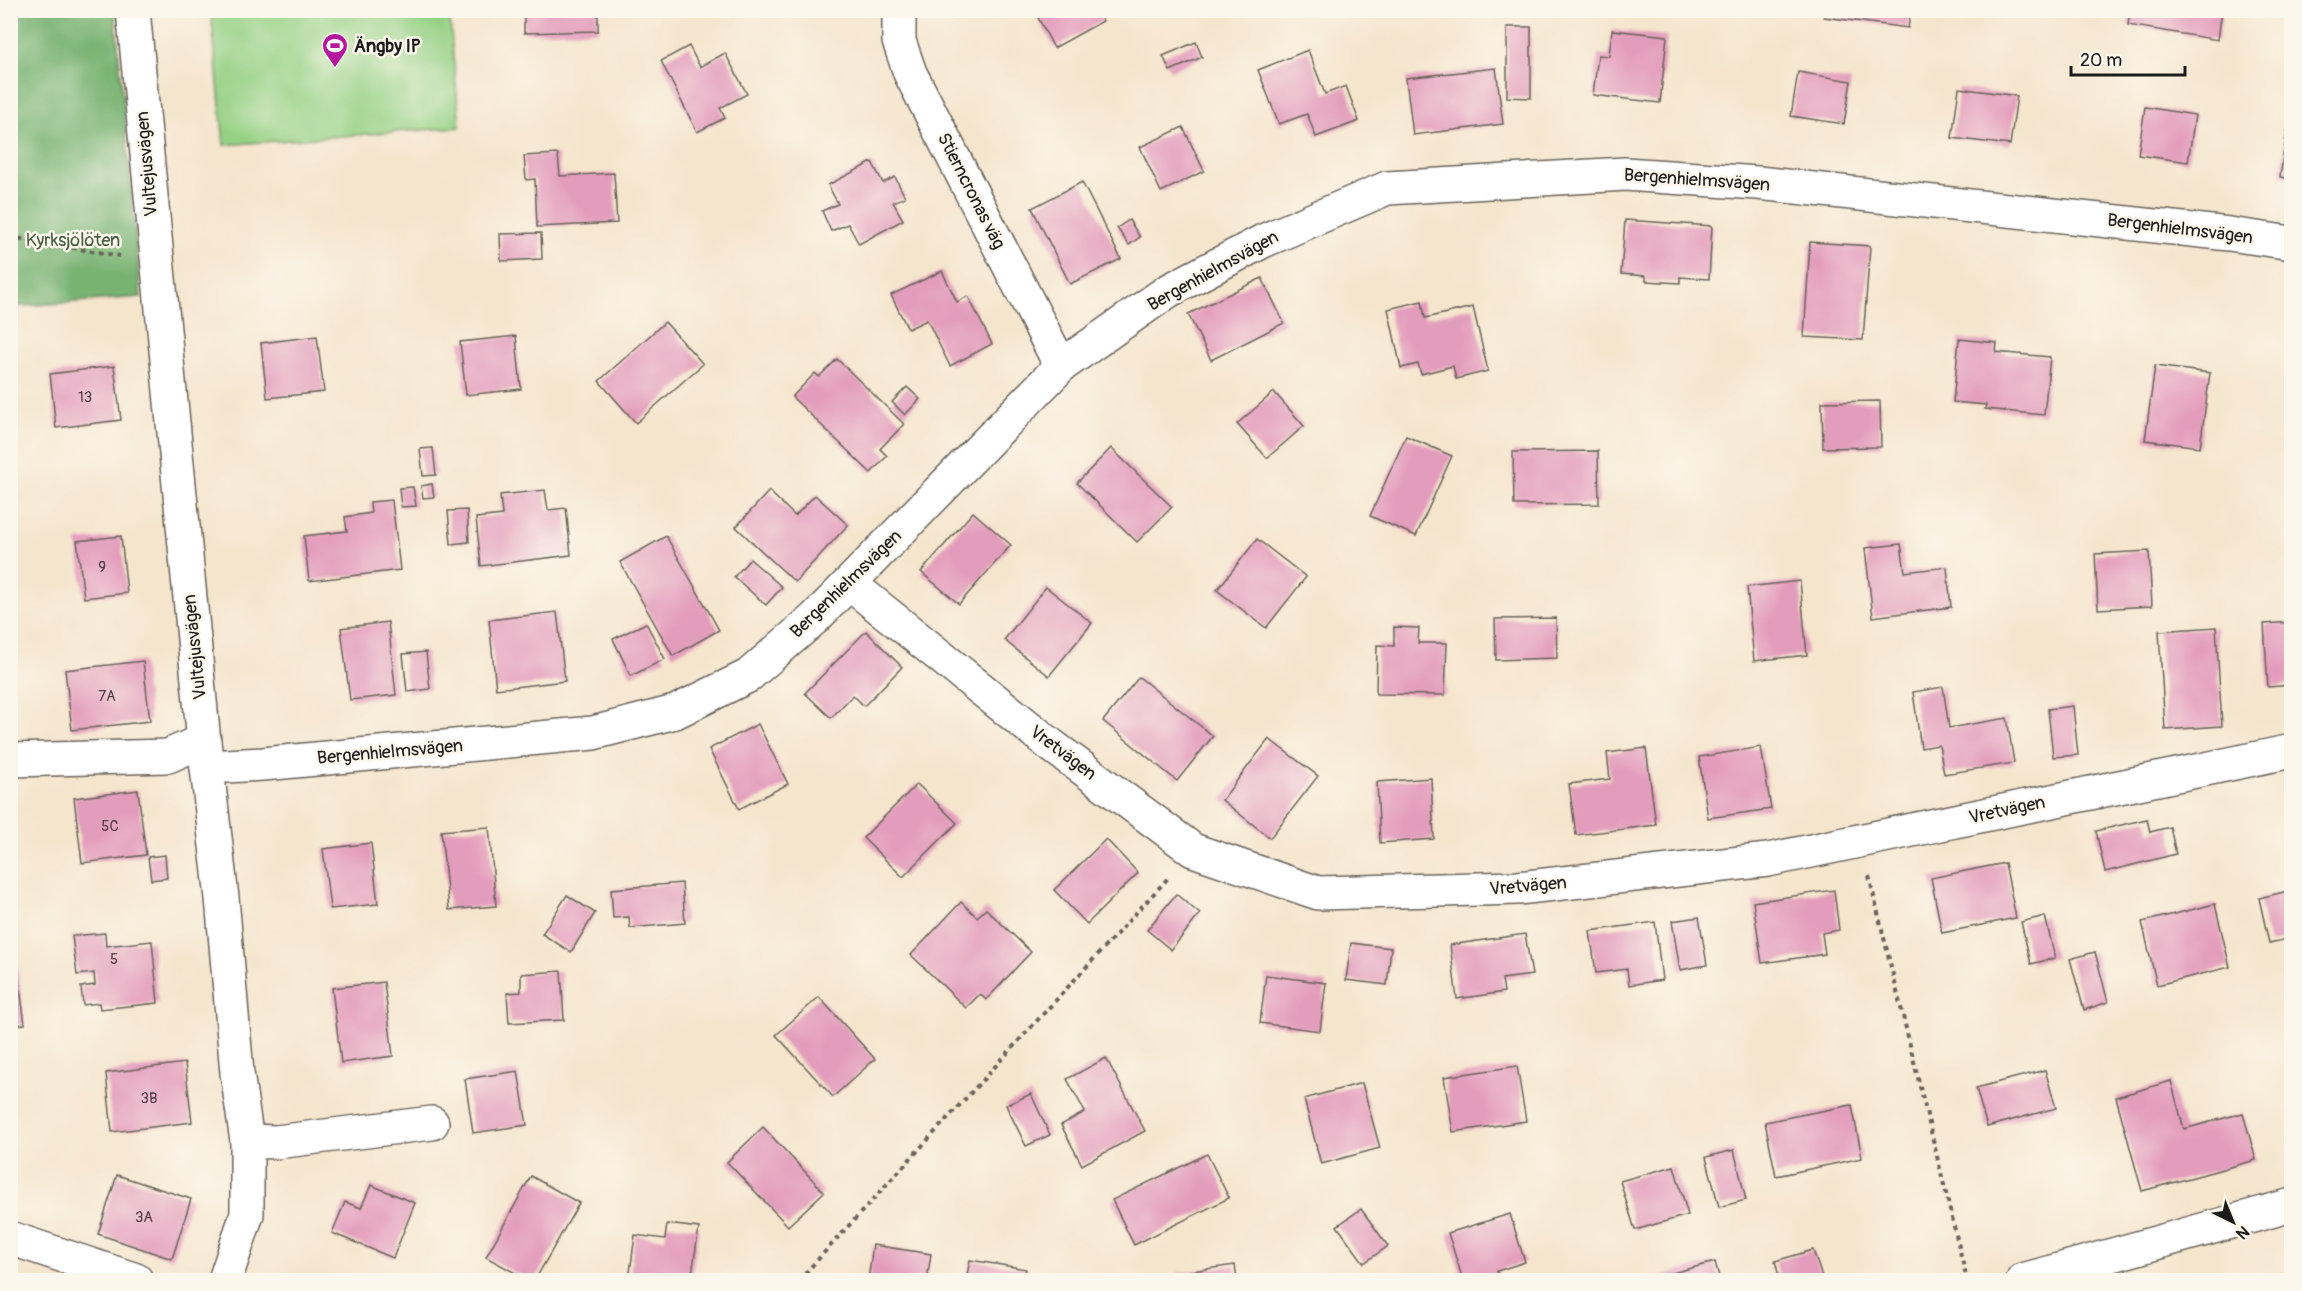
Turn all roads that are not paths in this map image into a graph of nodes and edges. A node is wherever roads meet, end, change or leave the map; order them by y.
1 (132, 10) edge
2 (899, 10) edge
3 (2292, 243) edge
4 (1061, 366) junction
5 (850, 584) junction
6 (2292, 751) edge
7 (206, 755) junction
8 (10, 760) edge
9 (432, 1123) dead end
10 (247, 1141) junction
11 (2292, 1205) edge
12 (10, 1238) edge
13 (136, 1281) edge
14 (225, 1281) edge
15 (2023, 1281) edge

1 - 7 street, Vultejusvägen
2 - 4 street, Stierncronas väg
3 - 4 street, Bergenhielmsvägen
4 - 5 street, Bergenhielmsvägen
5 - 6 street, Vretvägen
5 - 7 street, Bergenhielmsvägen
7 - 8 street, Bergenhielmsvägen
7 - 10 street, Vultejusvägen
9 - 10 street
10 - 14 street, Vultejusvägen
11 - 15 street
12 - 13 street

